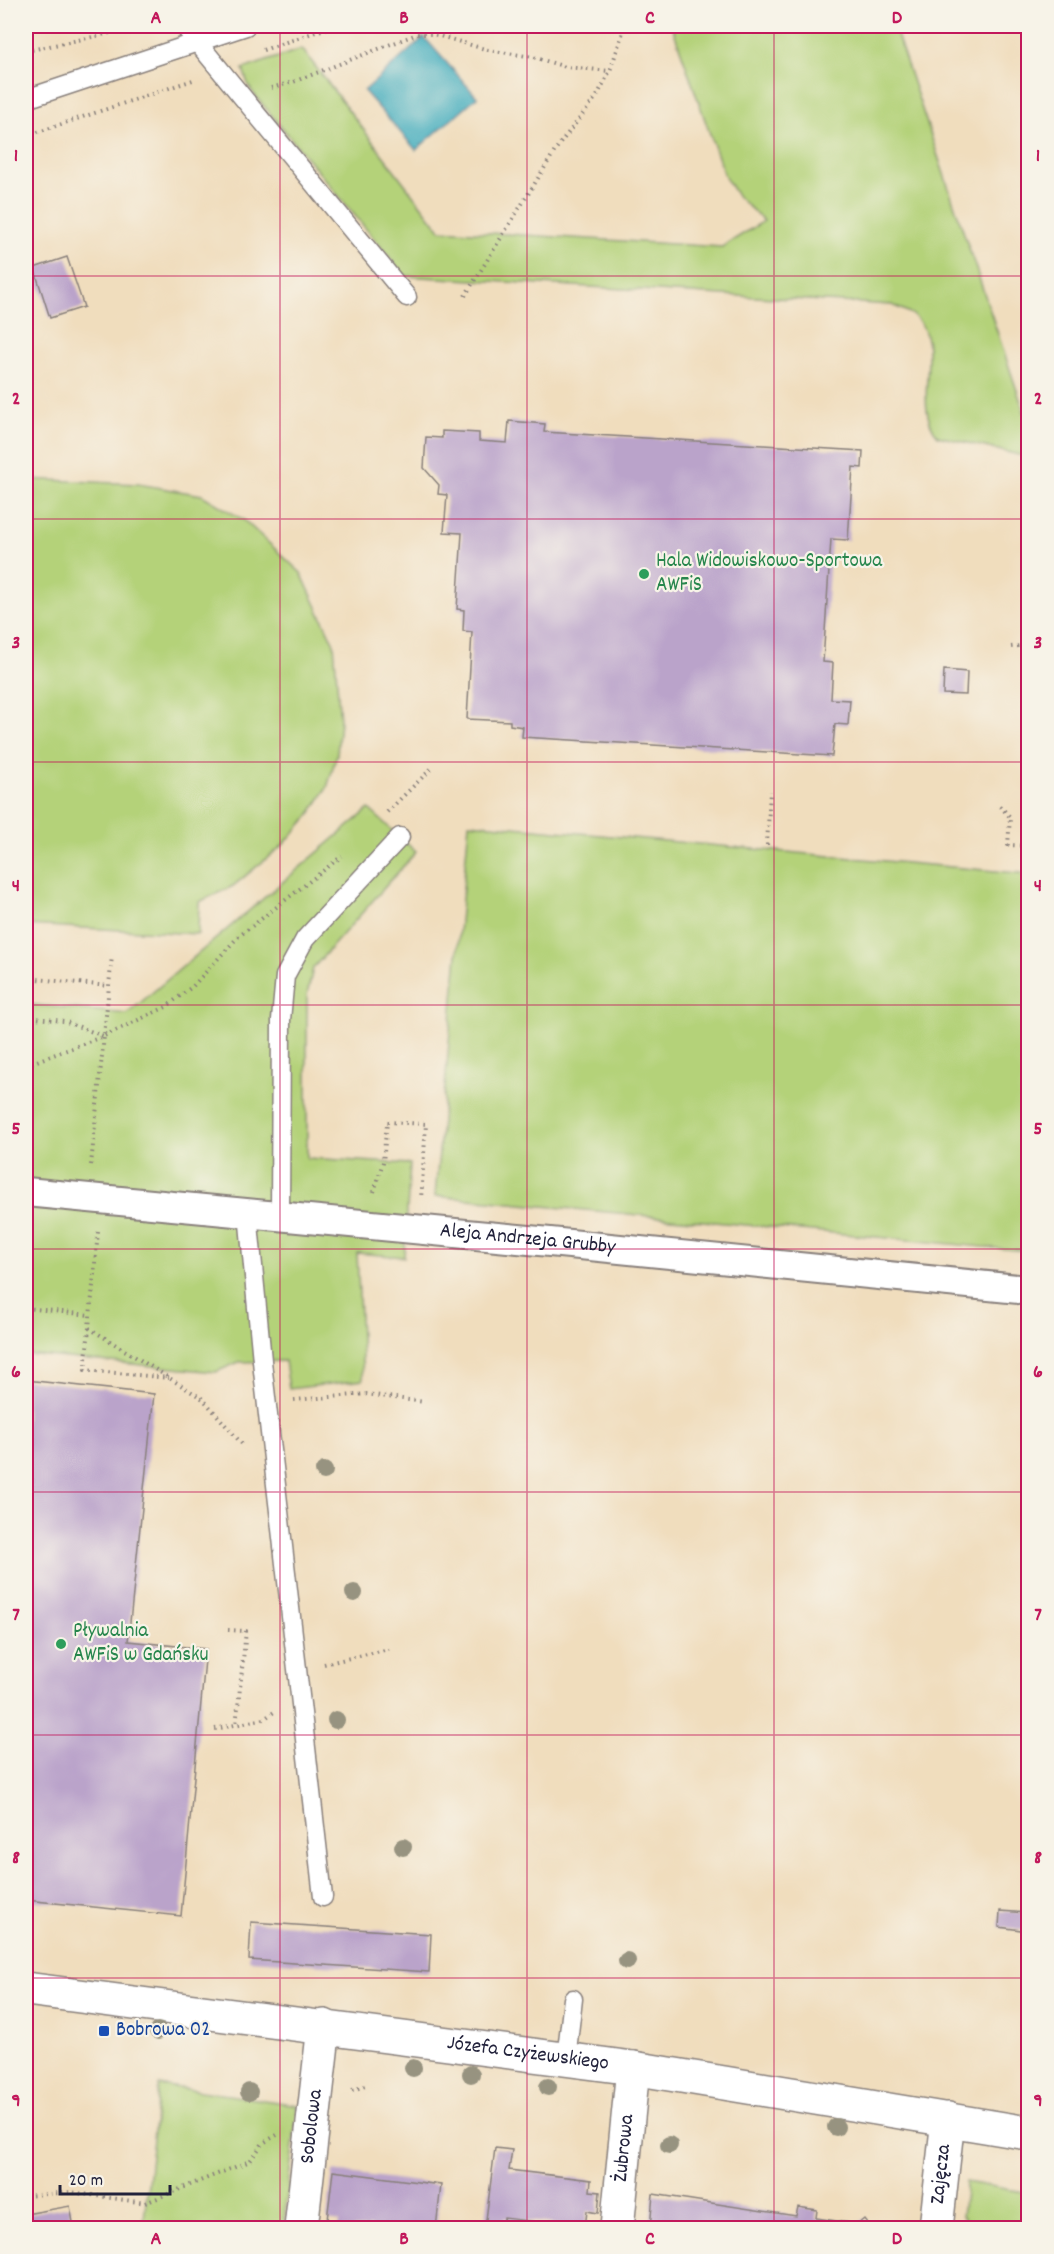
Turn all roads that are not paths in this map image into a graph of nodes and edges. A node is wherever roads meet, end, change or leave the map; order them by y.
1 (184, 26) edge
2 (246, 26) edge
3 (196, 42) junction
4 (26, 99) edge
5 (407, 297) dead end
6 (400, 837) dead end
7 (26, 1192) edge
8 (248, 1213) junction
9 (280, 1216) junction
10 (1029, 1290) edge
11 (323, 1897) dead end
12 (26, 1989) edge
13 (573, 1999) dead end
14 (324, 2026) junction
15 (566, 2059) junction
16 (633, 2068) junction
17 (948, 2119) junction
18 (1029, 2133) edge
19 (301, 2229) edge
20 (616, 2229) edge
21 (936, 2229) edge

1 - 3 lane
2 - 3 lane
3 - 4 lane
3 - 5 lane
6 - 9 lane
7 - 8 street, Aleja Andrzeja Grubby
8 - 9 street, Aleja Andrzeja Grubby
8 - 11 lane
9 - 10 street, Aleja Andrzeja Grubby
12 - 14 street, Józefa Czyżewskiego
13 - 15 lane
14 - 15 street, Józefa Czyżewskiego
14 - 19 street, Sobolowa
15 - 16 street, Józefa Czyżewskiego
16 - 17 street, Józefa Czyżewskiego
16 - 20 street, Żubrowa
17 - 18 street, Józefa Czyżewskiego
17 - 21 street, Zajęcza

